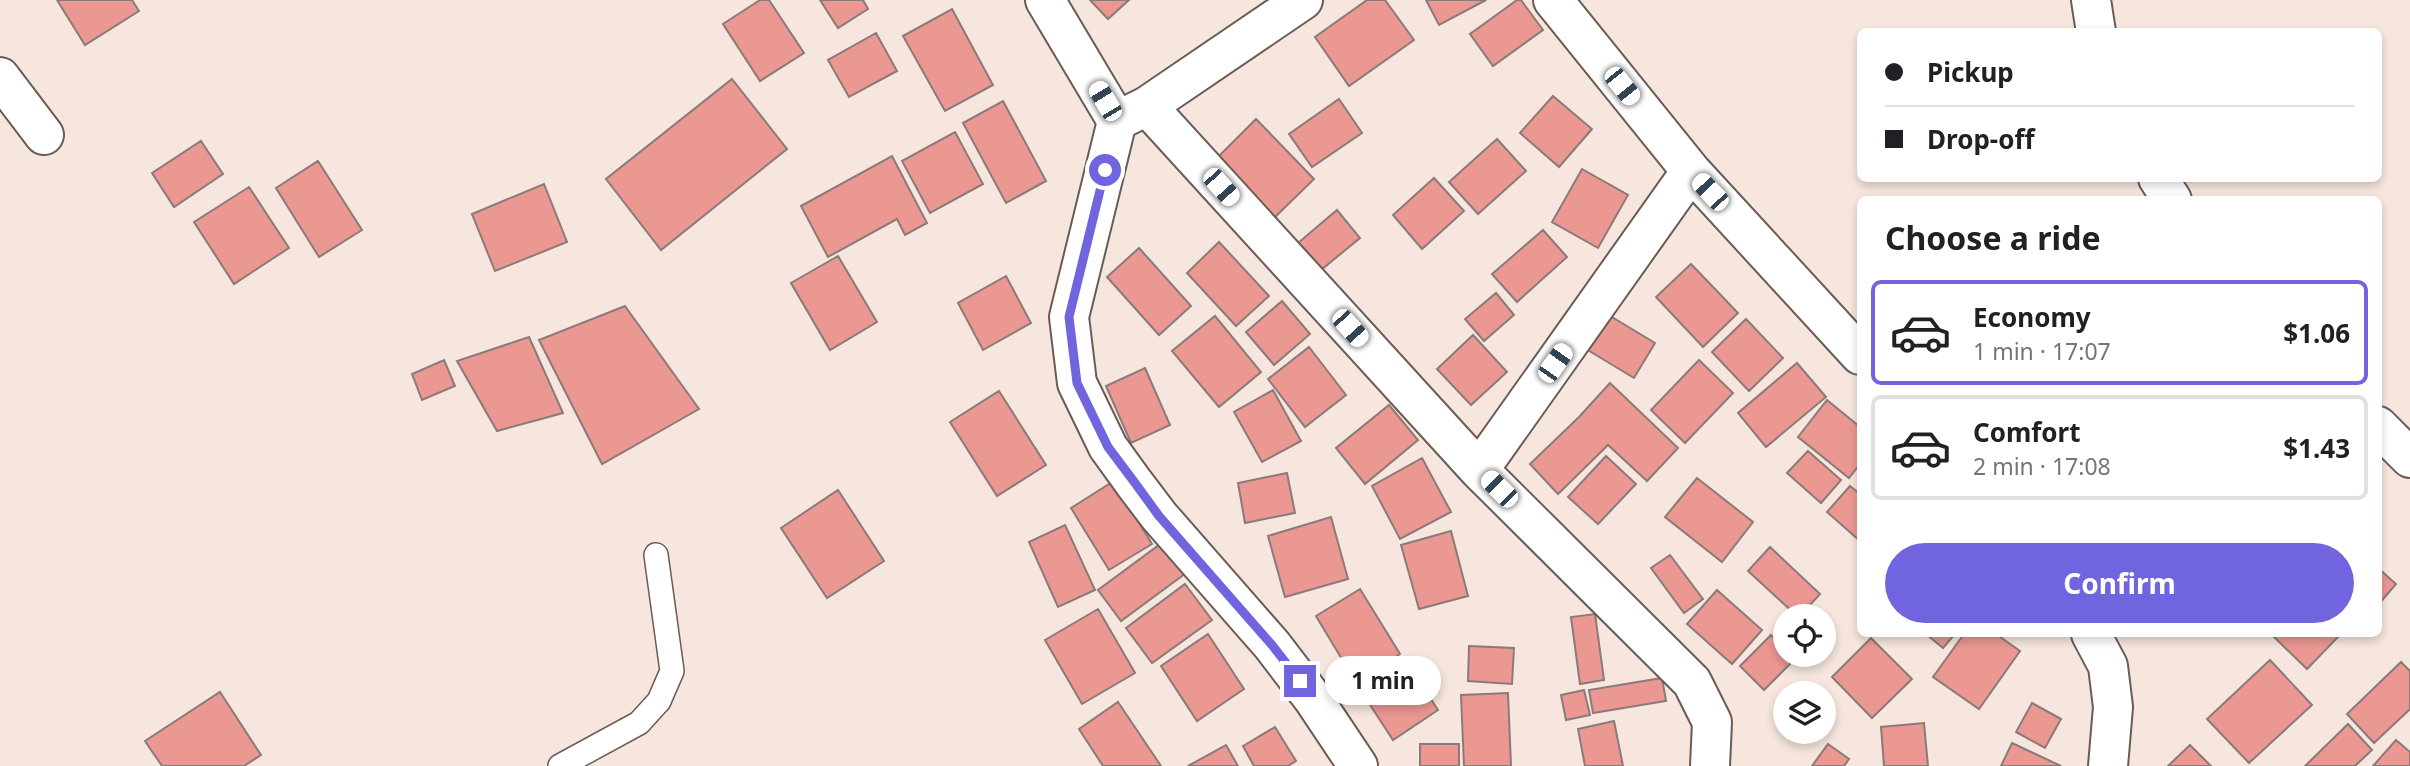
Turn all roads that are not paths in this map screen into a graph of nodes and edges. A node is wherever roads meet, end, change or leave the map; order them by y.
1 (1045, 0) edge
2 (1303, 0) edge
3 (1553, 0) edge
4 (2091, 0) edge
5 (2095, 28) edge
6 (0, 77) edge
7 (1132, 114) junction
8 (44, 135) dead end
9 (1691, 172) junction
10 (1857, 352) edge
11 (2382, 430) edge
12 (2410, 458) edge
13 (1479, 470) junction
14 (656, 555) dead end
15 (2093, 637) edge
16 (560, 766) edge
17 (1358, 766) edge
18 (1710, 766) edge
19 (2108, 766) edge

1 - 7 street
2 - 7 street
3 - 9 street
4 - 5 street
6 - 8 street
7 - 13 street
7 - 17 street
9 - 10 street
9 - 13 street
11 - 12 street
13 - 18 street
14 - 16 lane
15 - 19 street

